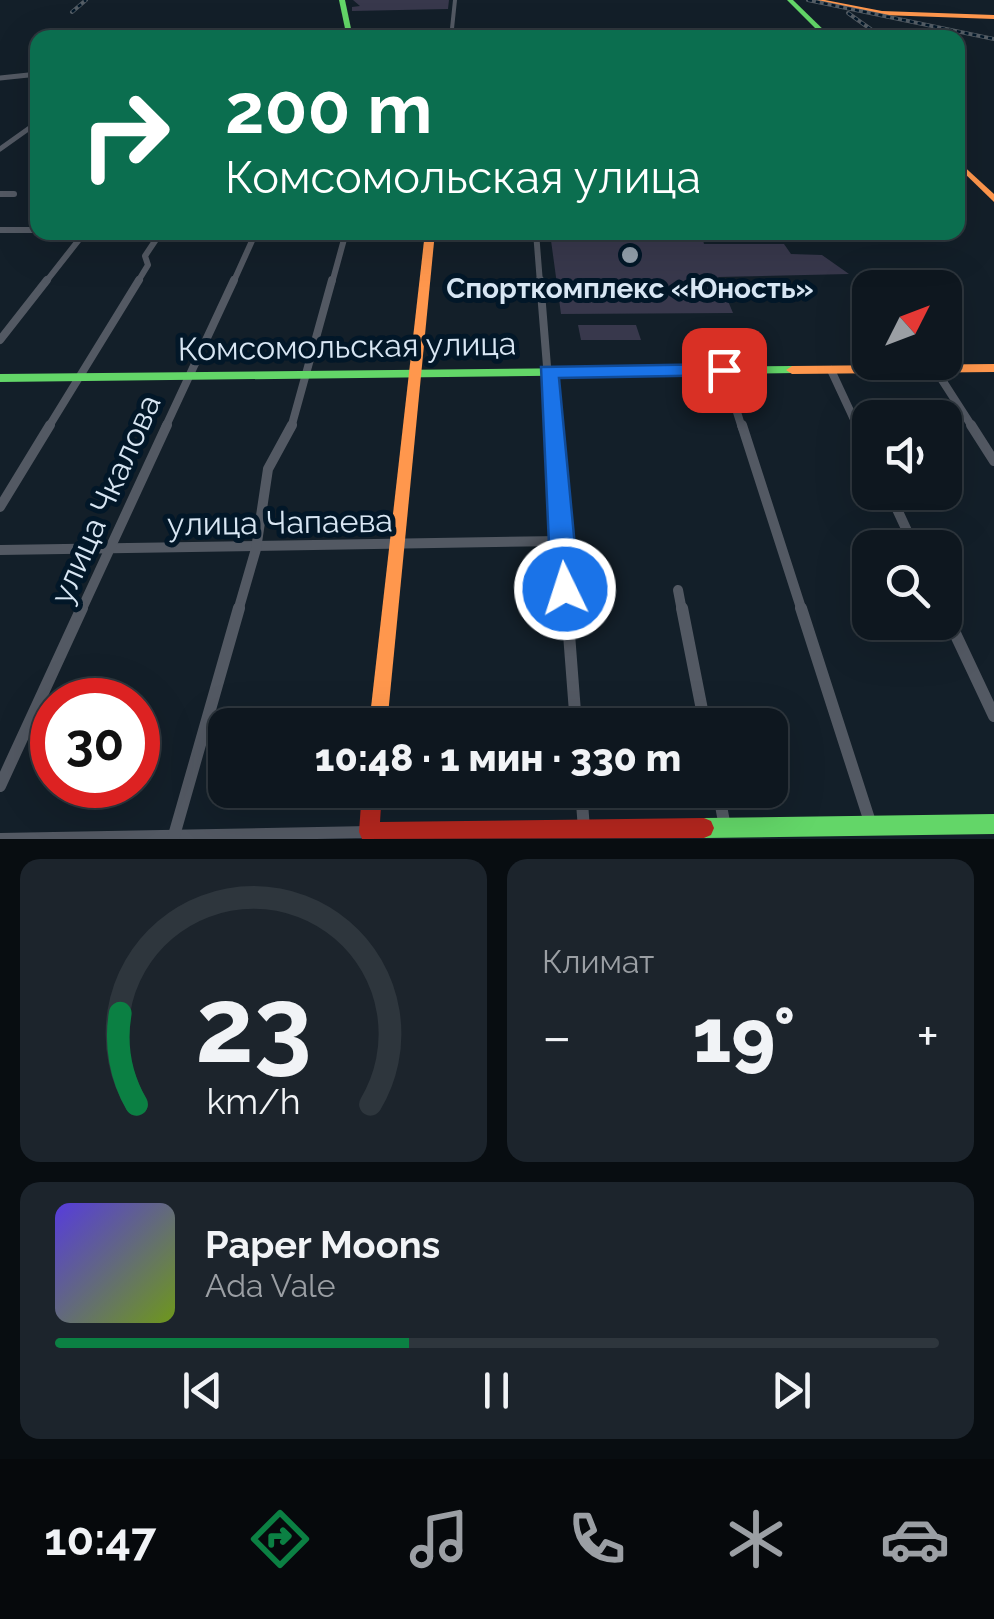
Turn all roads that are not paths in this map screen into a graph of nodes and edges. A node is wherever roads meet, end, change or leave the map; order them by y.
1 (342, 0) edge
2 (455, 0) edge
3 (790, 0) edge
4 (817, 0) edge
5 (994, 17) edge
6 (348, 30) edge
7 (452, 30) edge
8 (820, 30) edge
9 (30, 76) edge
10 (0, 78) edge
11 (30, 128) edge
12 (0, 149) edge
13 (965, 170) edge
14 (0, 194) edge
15 (14, 194) dead end
16 (994, 200) edge
17 (30, 230) edge
18 (1, 231) edge
19 (79, 240) edge
20 (155, 240) edge
21 (252, 240) edge
22 (344, 240) edge
23 (429, 240) edge
24 (537, 240) edge
25 (0, 340) edge
26 (994, 368) edge
27 (962, 369) edge
28 (724, 370) junction
29 (830, 370) junction
30 (852, 370) edge
31 (548, 371) junction
32 (414, 372) junction
33 (307, 374) junction
34 (187, 375) junction
35 (78, 377) junction
36 (0, 378) edge
37 (942, 380) edge
38 (852, 416) edge
39 (994, 461) edge
40 (0, 507) edge
41 (562, 541) junction
42 (394, 546) junction
43 (111, 548) junction
44 (0, 550) edge
45 (256, 550) junction
46 (678, 590) dead end
47 (958, 640) edge
48 (380, 708) edge
49 (575, 708) edge
50 (702, 708) edge
51 (994, 716) edge
52 (0, 786) edge
53 (370, 808) edge
54 (583, 808) edge
55 (721, 808) edge
56 (994, 824) edge
57 (872, 828) junction
58 (725, 830) junction
59 (585, 835) edge
60 (368, 836) edge
61 (173, 838) edge
62 (0, 839) edge

1 - 6 street
2 - 7 street
3 - 8 street
4 - 5 street
9 - 10 street
11 - 12 street
13 - 16 street
14 - 15 street
17 - 18 street
19 - 25 street
20 - 35 street
21 - 34 street, улица Чкалова
22 - 33 street
23 - 32 street
24 - 31 street
26 - 27 street, Комсомольская улица
28 - 29 street, Комсомольская улица
28 - 31 street, Комсомольская улица
28 - 57 street
29 - 30 street, Комсомольская улица
29 - 38 street
31 - 32 street, Комсомольская улица
31 - 41 street
32 - 33 street, Комсомольская улица
32 - 42 street
33 - 34 street, Комсомольская улица
33 - 45 street
34 - 35 street, Комсомольская улица
34 - 43 street, улица Чкалова
35 - 36 street, Комсомольская улица
35 - 40 street
37 - 39 street
41 - 42 street, улица Чапаева
41 - 49 street
42 - 45 street, улица Чапаева
42 - 48 street
43 - 44 street, улица Чапаева
43 - 45 street, улица Чапаева
43 - 52 street, улица Чкалова
45 - 61 street
46 - 50 street
47 - 51 street
53 - 60 street
54 - 59 street
55 - 58 street
56 - 57 street
57 - 58 street
58 - 59 street
59 - 60 street
60 - 61 street
61 - 62 street

